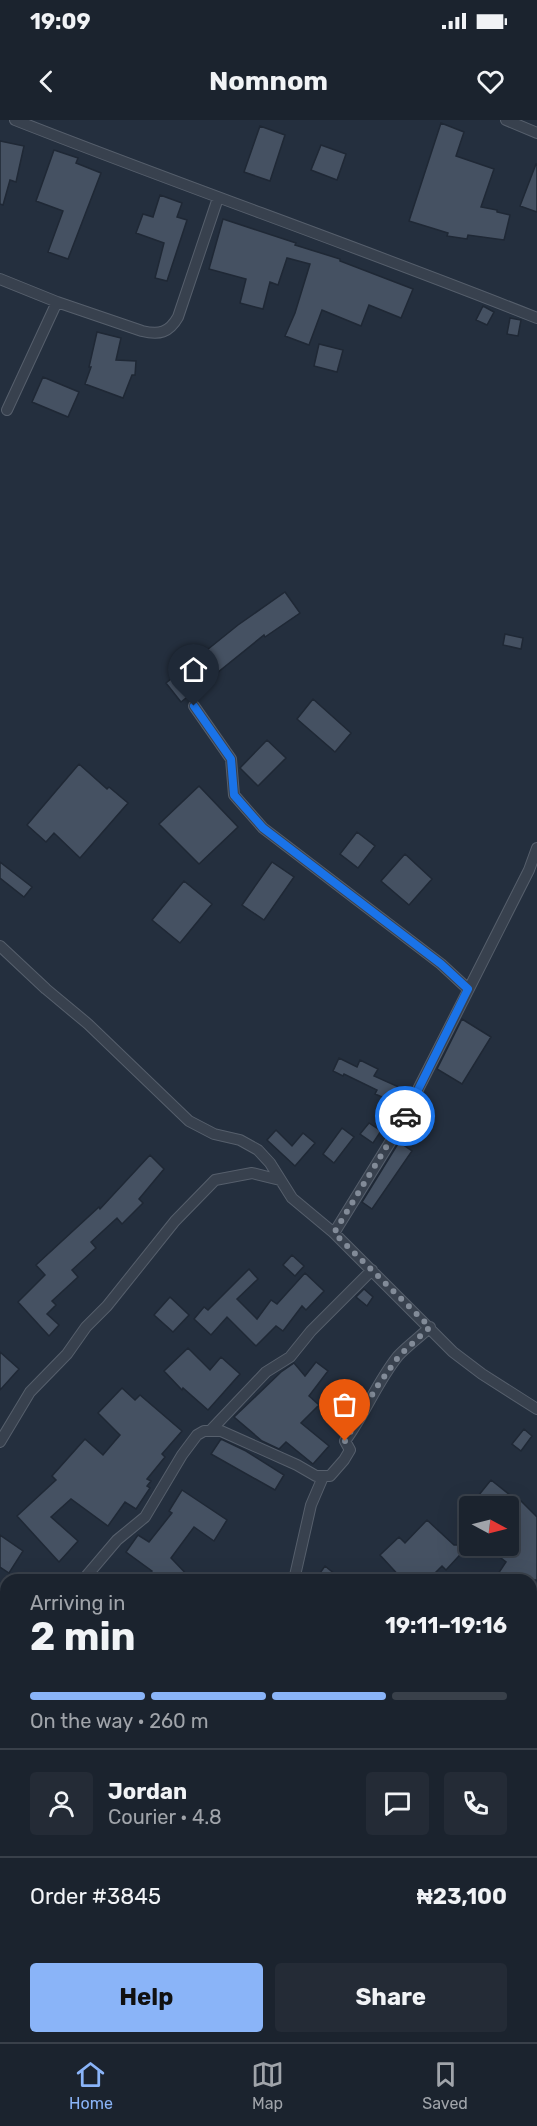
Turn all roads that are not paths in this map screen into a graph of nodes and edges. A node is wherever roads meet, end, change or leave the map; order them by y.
1 (15, 120) edge
2 (506, 120) edge
3 (537, 132) edge
4 (218, 198) junction
5 (0, 279) edge
6 (57, 302) junction
7 (537, 318) edge
8 (7, 410) dead end
9 (194, 706) dead end
10 (537, 848) edge
11 (0, 946) edge
12 (468, 989) junction
13 (280, 1180) junction
14 (334, 1233) junction
15 (372, 1270) junction
16 (430, 1327) junction
17 (537, 1409) edge
18 (211, 1430) junction
19 (0, 1442) edge
20 (322, 1477) junction
21 (88, 1574) edge
22 (295, 1574) edge

1 - 4 street
2 - 3 street
4 - 6 street
4 - 7 street
5 - 6 street
6 - 8 street
9 - 12 street
10 - 12 street
11 - 13 street
12 - 14 street
13 - 14 street
13 - 19 street
14 - 15 street
15 - 16 street
15 - 18 street
16 - 17 street
16 - 20 street
18 - 20 street
18 - 21 street
20 - 22 street

